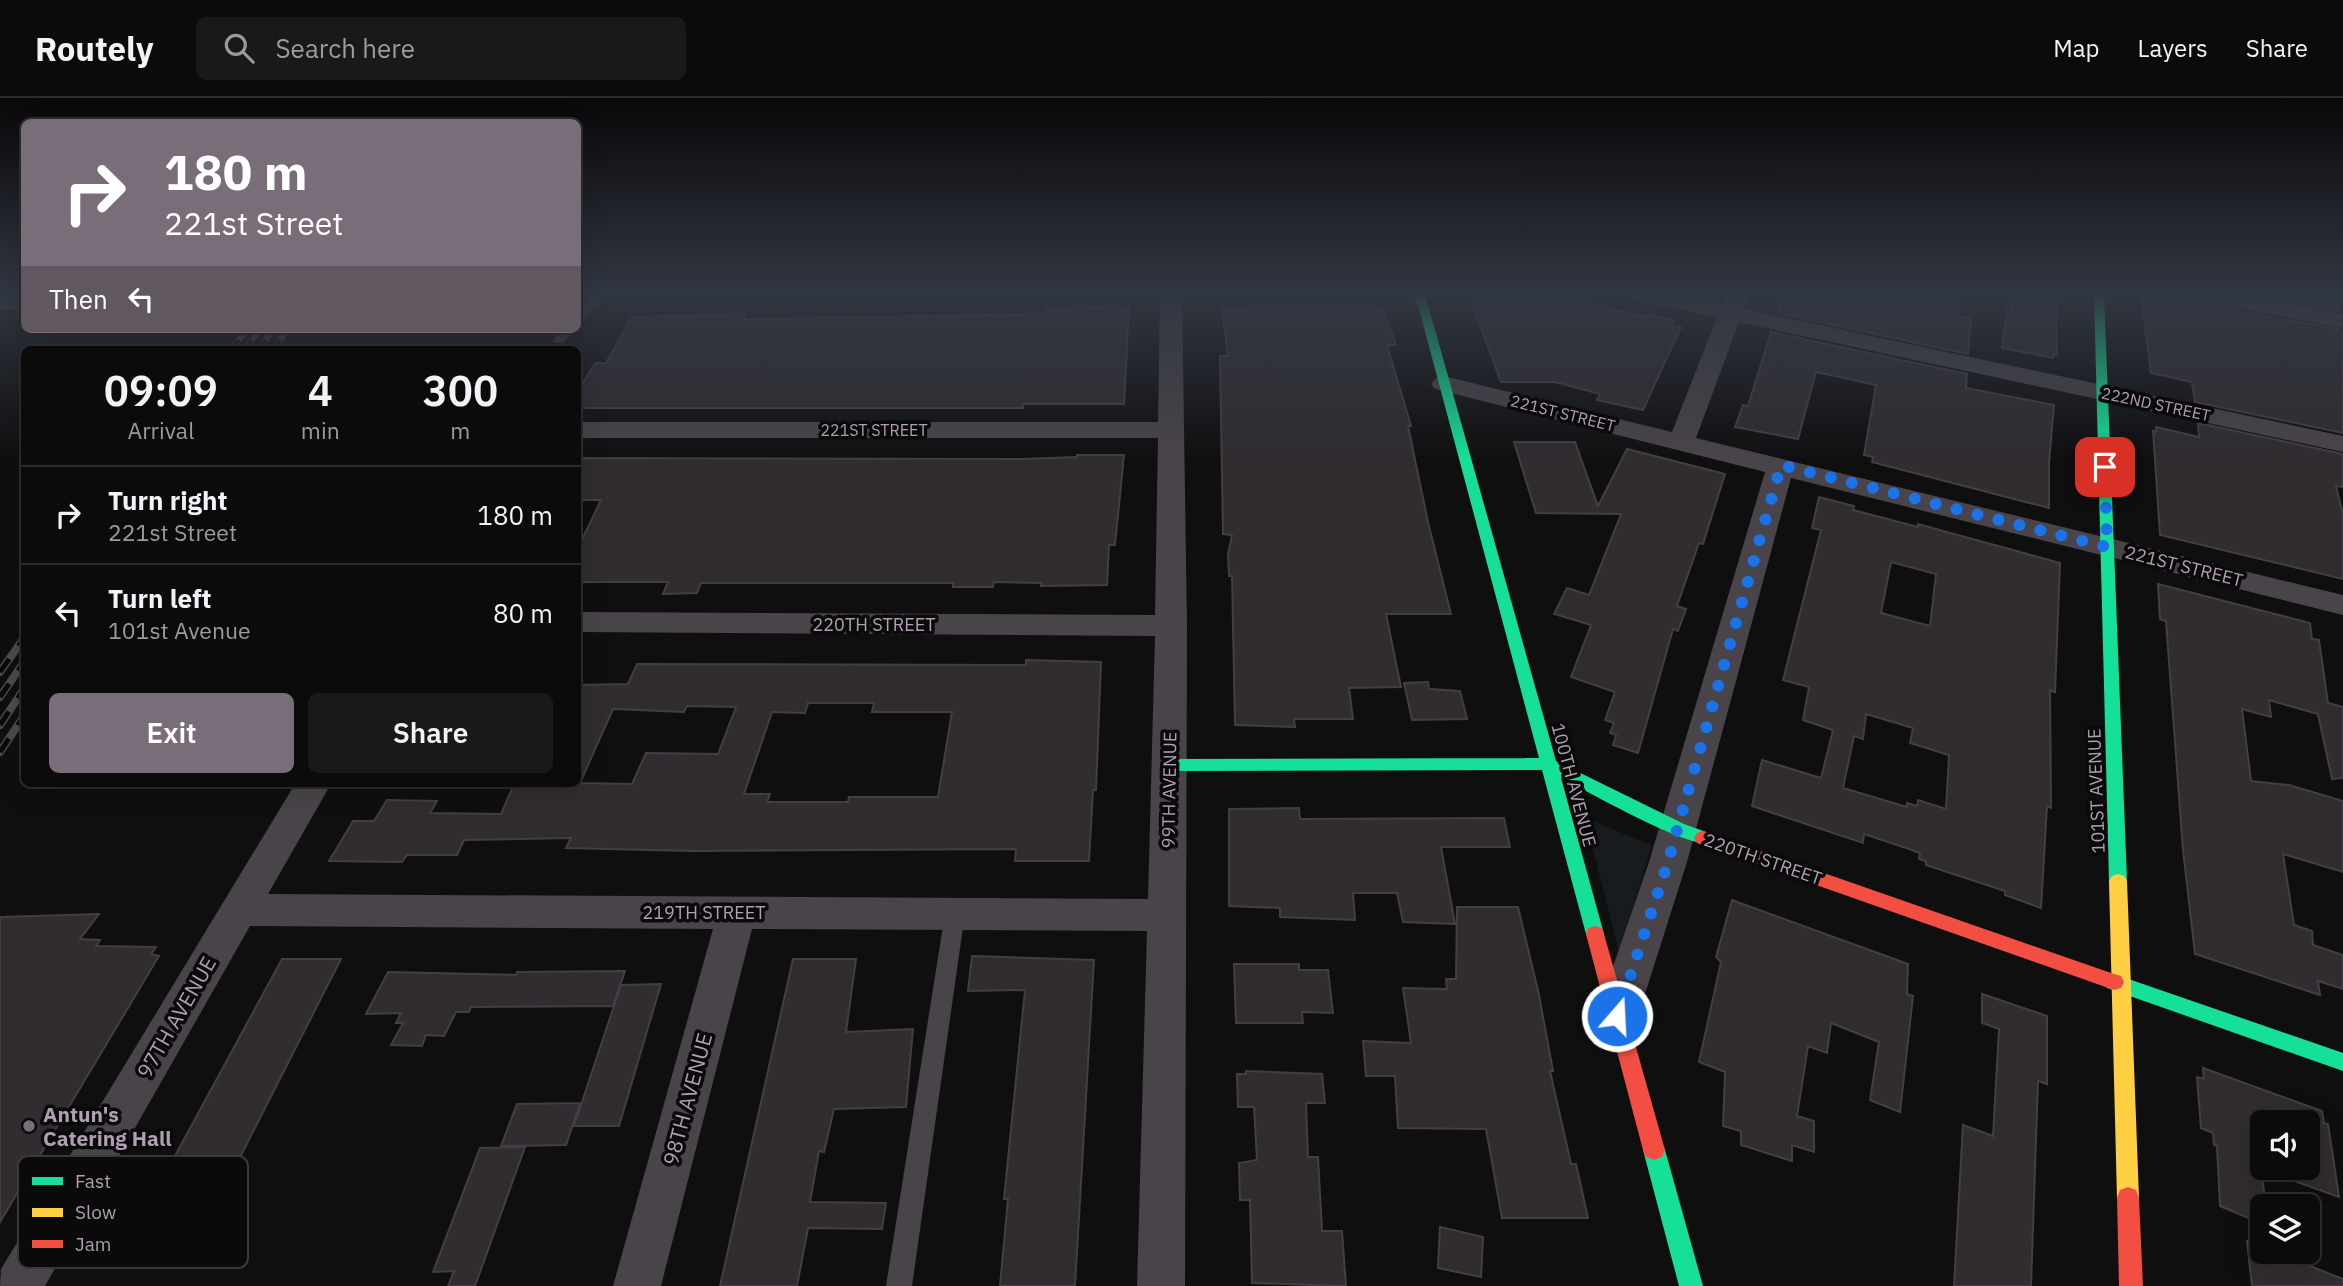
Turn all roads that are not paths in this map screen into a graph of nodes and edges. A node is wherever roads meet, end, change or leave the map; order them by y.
1 (1171, 349) edge
2 (1435, 349) edge
3 (1718, 349) edge
4 (1925, 349) edge
5 (2101, 349) edge
6 (1444, 384) junction
7 (2102, 392) junction
8 (581, 430) edge
9 (1171, 430) junction
10 (1682, 442) junction
11 (2343, 444) edge
12 (1781, 465) junction
13 (2107, 547) junction
14 (2343, 605) edge
15 (581, 622) edge
16 (1171, 626) junction
17 (1548, 764) junction
18 (1170, 765) junction
19 (311, 787) edge
20 (1678, 829) junction
21 (240, 909) junction
22 (737, 912) junction
23 (955, 913) junction
24 (1168, 915) junction
25 (2122, 985) junction
26 (1617, 1016) junction
27 (2343, 1062) edge
28 (95, 1156) edge
29 (29, 1268) edge
30 (18, 1286) edge
31 (637, 1286) edge
32 (899, 1286) edge
33 (1161, 1286) edge
34 (1691, 1286) edge
35 (2132, 1286) edge

1 - 9 street, 99TH AVENUE
2 - 6 street, 100TH AVENUE
3 - 10 street
4 - 7 street, 222ND STREET
5 - 7 street, 101ST AVENUE
6 - 10 street, 221ST STREET
6 - 17 street, 100TH AVENUE
7 - 11 street, 222ND STREET
7 - 13 street, 101ST AVENUE
8 - 9 street, 221ST STREET
9 - 16 street, 99TH AVENUE
10 - 12 street, 221ST STREET
12 - 13 street, 221ST STREET
12 - 20 street
13 - 14 street, 221ST STREET
13 - 25 street, 101ST AVENUE
15 - 16 street, 220TH STREET
16 - 18 street, 99TH AVENUE
17 - 18 street, 220TH STREET
17 - 20 street, 220TH STREET
17 - 26 street, 100TH AVENUE
18 - 24 street, 99TH AVENUE
19 - 21 street, 97TH AVENUE
20 - 25 street, 220TH STREET
20 - 26 street
21 - 22 street, 219TH STREET
21 - 28 street, 97TH AVENUE
22 - 23 street, 219TH STREET
22 - 31 street, 98TH AVENUE
23 - 24 street, 219TH STREET
23 - 32 lane
24 - 33 street, 99TH AVENUE
25 - 27 street, 220TH STREET
25 - 35 street, 101ST AVENUE
26 - 34 street, 100TH AVENUE
29 - 30 street, 97TH AVENUE

